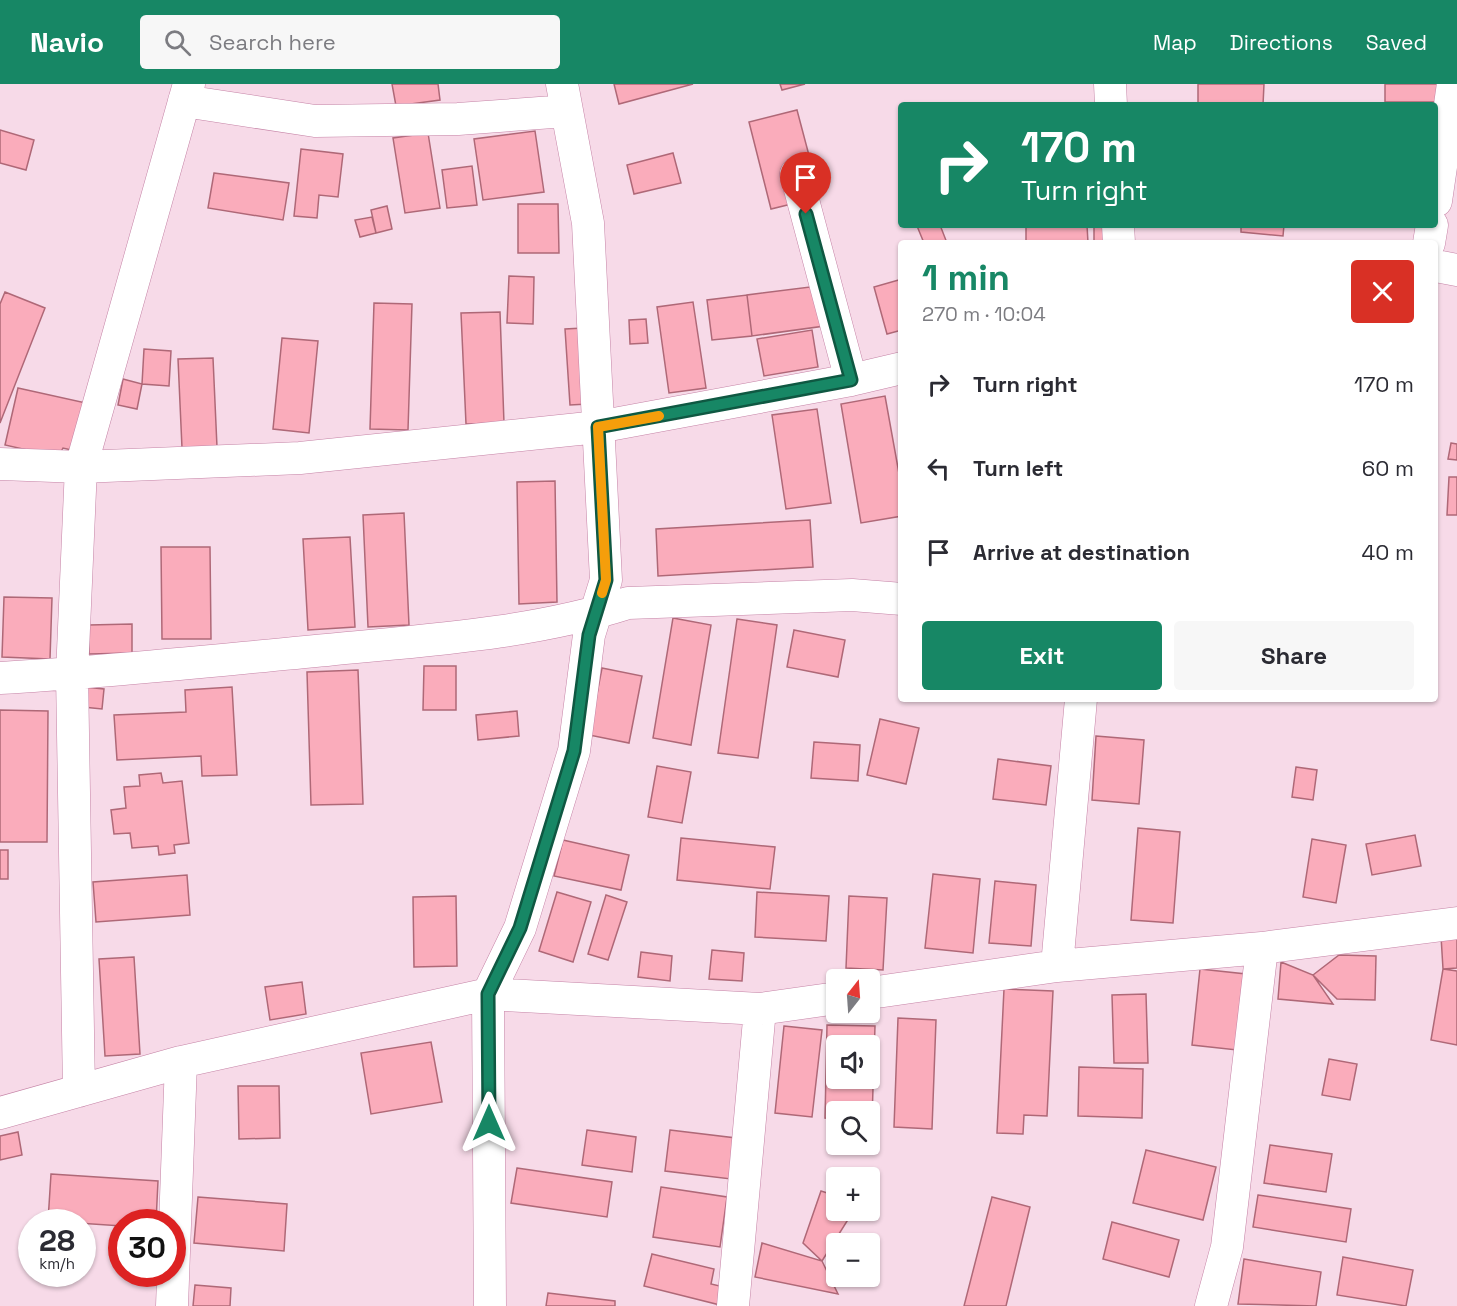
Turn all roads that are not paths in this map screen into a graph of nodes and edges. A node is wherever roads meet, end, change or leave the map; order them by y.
1 (1110, 84) edge
2 (1454, 84) edge
3 (186, 93) edge
4 (564, 97) edge
5 (1111, 102) edge
6 (796, 174) dead end
7 (1438, 188) edge
8 (1438, 266) edge
9 (1457, 270) edge
10 (898, 369) edge
11 (851, 380) junction
12 (598, 427) junction
13 (0, 464) edge
14 (81, 467) junction
15 (898, 599) edge
16 (596, 613) junction
17 (72, 674) junction
18 (0, 678) edge
19 (1081, 702) edge
20 (1457, 924) edge
21 (1262, 948) junction
22 (1057, 966) junction
23 (880, 992) edge
24 (488, 994) junction
25 (826, 1000) edge
26 (760, 1009) junction
27 (181, 1062) junction
28 (80, 1091) junction
29 (0, 1113) edge
30 (172, 1306) edge
31 (490, 1306) edge
32 (733, 1306) edge
33 (1211, 1306) edge

1 - 5 street
2 - 7 street
3 - 4 street
3 - 14 street
4 - 12 street
6 - 11 street
8 - 9 street
10 - 11 street
11 - 12 street
12 - 14 street
12 - 16 street
13 - 14 street
14 - 17 street
15 - 16 street
16 - 17 street
16 - 24 street
17 - 18 street
17 - 28 street
19 - 22 street
20 - 21 street
21 - 22 street
21 - 33 street
22 - 23 street
24 - 26 street
24 - 27 street
24 - 31 street
25 - 26 street
26 - 32 street
27 - 28 street
27 - 30 street
28 - 29 street

